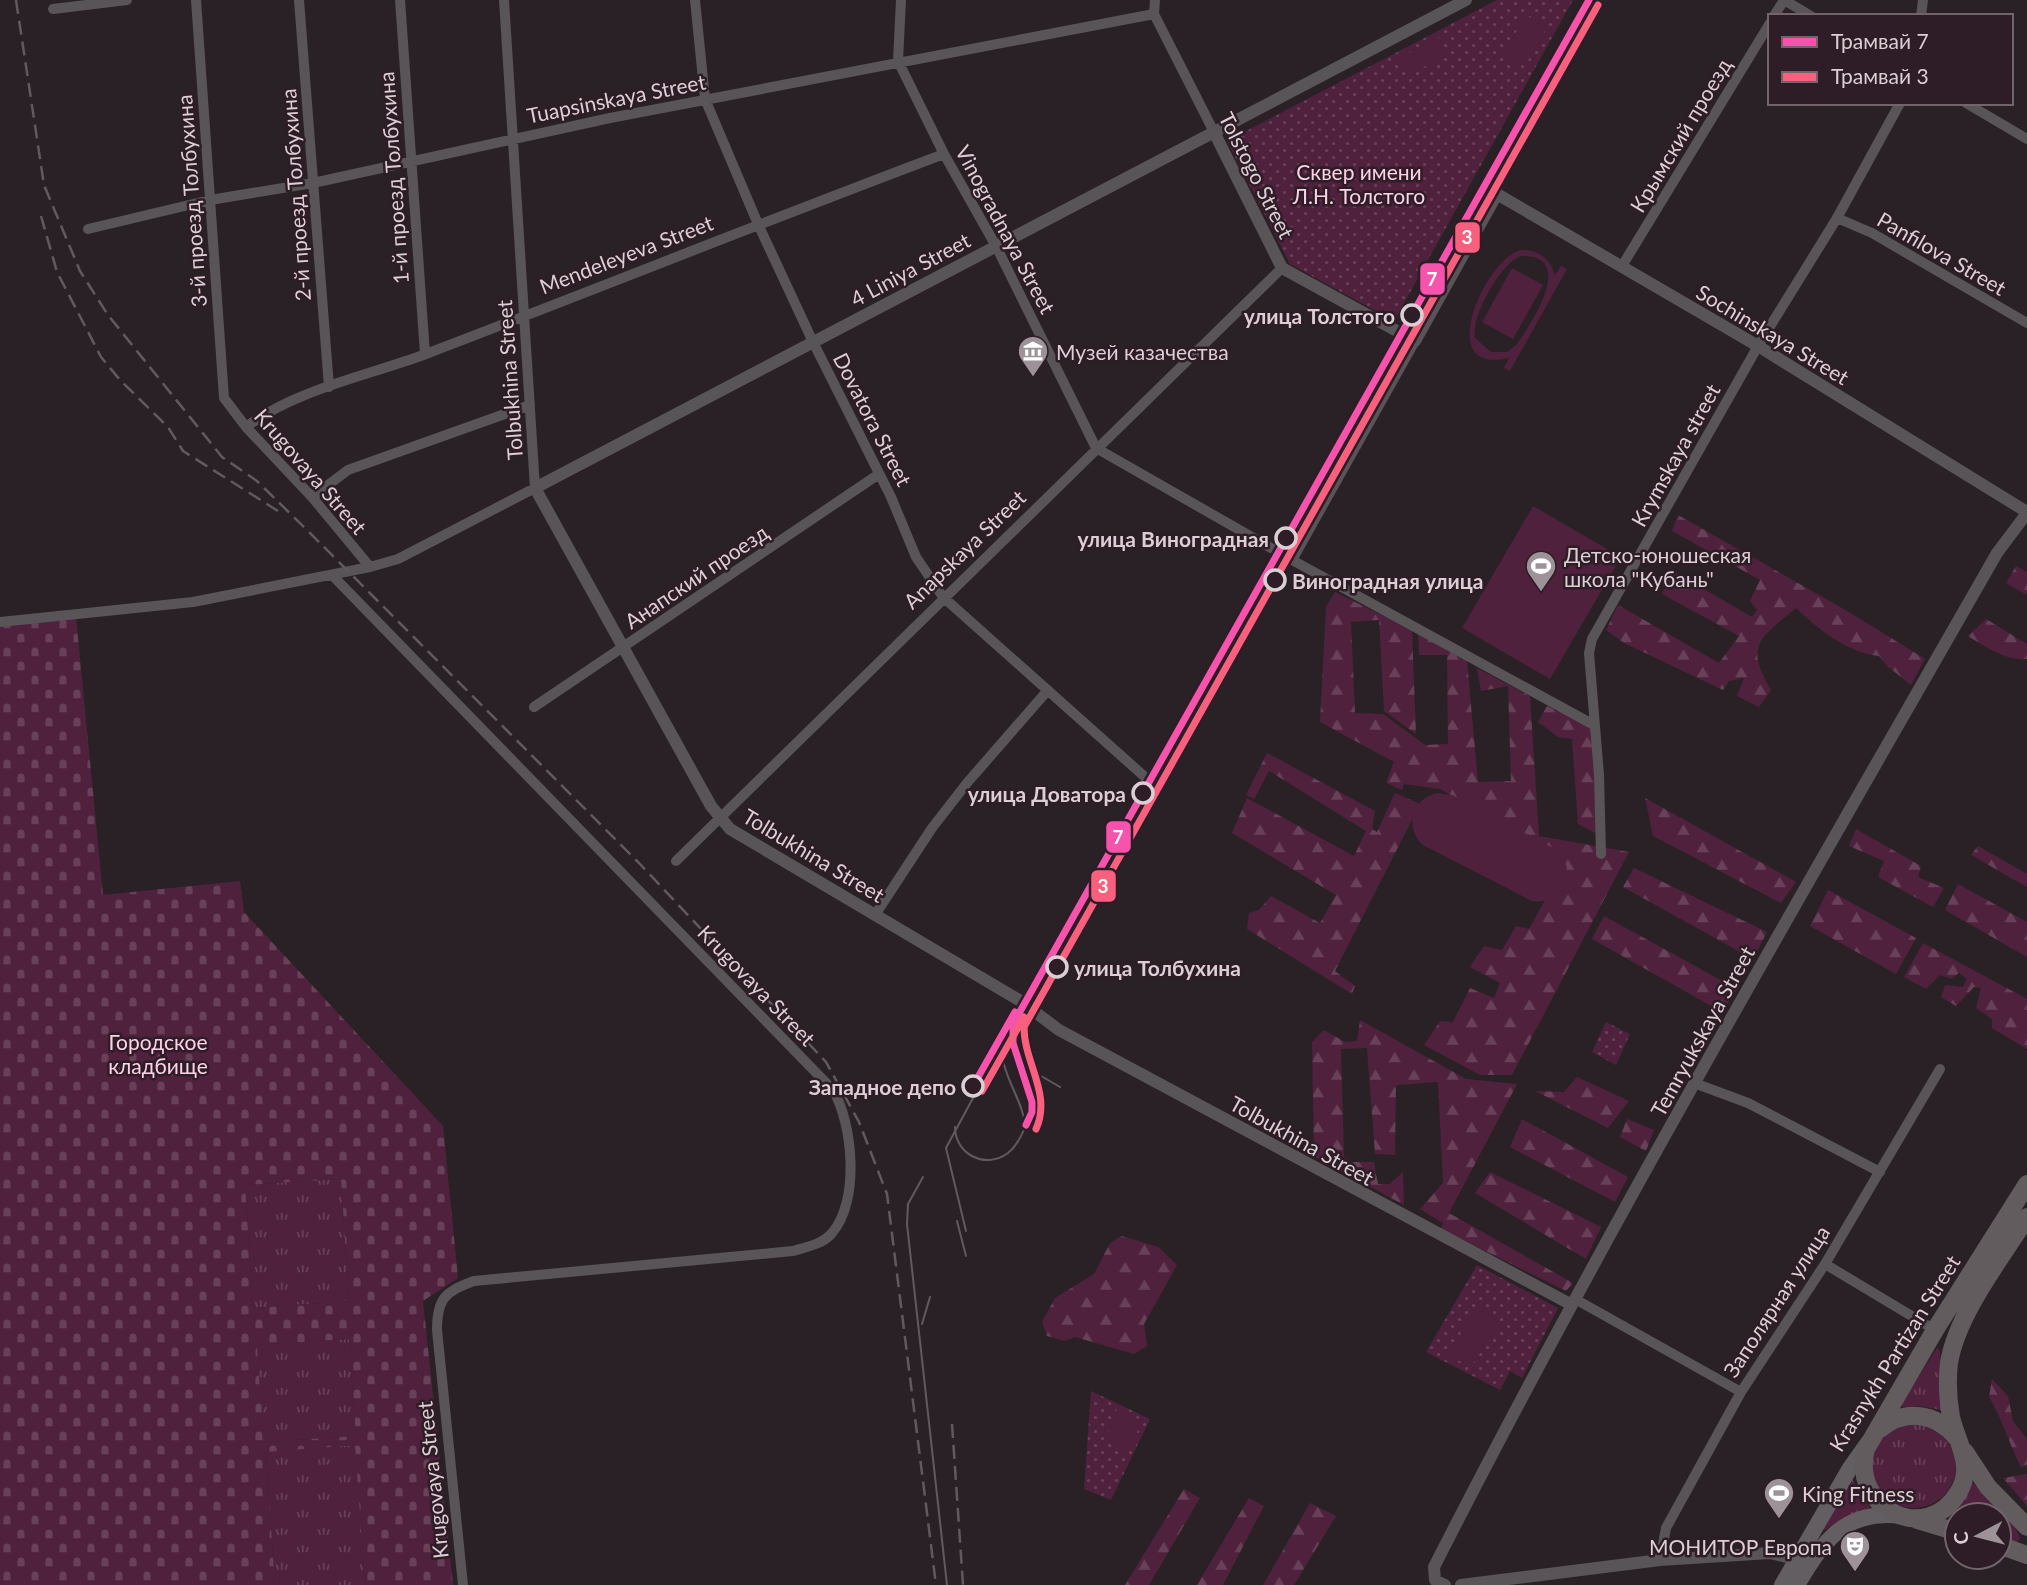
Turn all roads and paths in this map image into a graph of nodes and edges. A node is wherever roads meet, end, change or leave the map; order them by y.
1 (127, 0) edge
2 (196, 0) edge
3 (299, 0) edge
4 (400, 0) edge
5 (504, 0) edge
6 (695, 0) edge
7 (901, 0) edge
8 (1155, 0) edge
9 (1466, 0) edge
10 (1784, 0) edge
11 (53, 9) dead end
12 (1154, 13) junction
13 (1808, 14) edge
14 (1768, 26) edge
15 (898, 61) junction
16 (705, 99) junction
17 (1899, 105) edge
18 (1969, 105) edge
19 (1214, 132) junction
20 (513, 138) junction
21 (2027, 139) edge
22 (944, 154) junction
23 (411, 161) junction
24 (313, 183) junction
25 (210, 200) junction
26 (1837, 218) junction
27 (758, 224) junction
28 (88, 229) dead end
29 (996, 246) junction
30 (1622, 267) junction
31 (1282, 268) junction
32 (524, 314) junction
33 (2027, 323) edge
34 (1415, 341) junction
35 (813, 342) junction
36 (1758, 346) junction
37 (425, 354) junction
38 (329, 387) junction
39 (224, 398) joint
40 (530, 405) junction
41 (246, 427) junction
42 (1096, 448) junction
43 (879, 474) junction
44 (535, 488) junction
45 (312, 498) junction
46 (2027, 512) edge
47 (1292, 561) junction
48 (370, 568) junction
49 (331, 575) junction
50 (943, 597) junction
51 (0, 622) edge
52 (623, 649) junction
53 (1048, 690) junction
54 (534, 706) dead end
55 (1594, 725) junction
56 (1145, 777) dead end
57 (719, 816) junction
58 (1601, 854) dead end
59 (676, 861) dead end
60 (875, 915) junction
61 (1940, 1069) dead end
62 (1694, 1083) junction
63 (1880, 1172) junction
64 (2027, 1184) edge
65 (2027, 1217) edge
66 (1825, 1264) junction
67 (1574, 1302) junction
68 (1935, 1329) junction
69 (1741, 1392) junction
70 (1875, 1434) junction
71 (1960, 1443) junction
72 (1907, 1517) junction
73 (2027, 1527) edge
74 (1943, 1528) edge
75 (1660, 1560) junction
76 (1803, 1561) junction
77 (1436, 1583) edge
78 (463, 1585) edge
79 (1461, 1585) edge
80 (1782, 1585) edge
81 (1797, 1585) edge

1 - 11 street
2 - 25 street, 3-й проезд Толбухина
3 - 24 street, 2-й проезд Толбухина
4 - 23 street, 1-й проезд Толбухина
5 - 20 street, Tolbukhina Street
6 - 16 street, Dovatora Street
7 - 15 street, Vinogradnaya Street
8 - 12 street
9 - 19 street, 4 Liniya Street
10 - 13 street
12 - 15 street, Tuapsinskaya Street
12 - 19 street, Tolstogo Street
14 - 30 street, Крымский проезд
15 - 16 street, Tuapsinskaya Street
15 - 22 street, Vinogradnaya Street
16 - 20 street, Tuapsinskaya Street
16 - 27 street, Dovatora Street
17 - 26 street, Krymskaya street
18 - 21 street
19 - 29 street, 4 Liniya Street
19 - 31 street, Tolstogo Street
20 - 23 street, Tuapsinskaya Street
20 - 32 street, Tolbukhina Street
22 - 27 street, Mendeleyeva Street
22 - 29 street, Vinogradnaya Street
23 - 24 street, Tuapsinskaya Street
23 - 37 street, 1-й проезд Толбухина
24 - 25 street, Tuapsinskaya Street
24 - 38 street, 2-й проезд Толбухина
25 - 28 street, Tuapsinskaya Street
25 - 39 street, 3-й проезд Толбухина
26 - 33 street, Panfilova Street
26 - 36 street, Krymskaya street
27 - 32 street, Mendeleyeva Street
27 - 35 street, Dovatora Street
29 - 35 street, 4 Liniya Street
29 - 42 street, Vinogradnaya Street
30 - 34 street, Sochinskaya Street
30 - 36 street, Sochinskaya Street
31 - 34 street, Tolstogo Street
31 - 42 street, Anapskaya Street
32 - 37 street, Mendeleyeva Street
32 - 40 street, Tolbukhina Street
34 - 47 street
35 - 43 street, Dovatora Street
35 - 44 street, 4 Liniya Street
36 - 46 street, Sochinskaya Street
36 - 55 street, Krymskaya street
37 - 38 street, Mendeleyeva Street
38 - 41 street, Mendeleyeva Street
39 - 41 street, Krugovaya Street
40 - 44 street, Tolbukhina Street
40 - 45 street
41 - 45 street, Krugovaya Street
42 - 47 street
42 - 50 street, Anapskaya Street
43 - 50 street, Dovatora Street
43 - 52 street, Анапский проезд
44 - 48 street, 4 Liniya Street
44 - 52 street, Tolbukhina Street
45 - 48 street, Krugovaya Street
46 - 62 street, Temryukskaya Street
47 - 55 street
48 - 49 street, 4 Liniya Street
49 - 51 street, 4 Liniya Street
49 - 78 street, Krugovaya Street
50 - 53 street, Dovatora Street
50 - 57 street, Anapskaya Street
52 - 54 street, Анапский проезд
52 - 57 street, Tolbukhina Street
53 - 56 street, Dovatora Street
53 - 60 street
55 - 58 street, Krymskaya street
57 - 59 street, Anapskaya Street
57 - 60 street, Tolbukhina Street
60 - 67 street, Tolbukhina Street
61 - 63 street, Заполярная улица
62 - 63 street
62 - 67 street, Temryukskaya Street
63 - 66 street, Заполярная улица
64 - 68 highway, Krasnykh Partizan Street
65 - 71 highway, Krasnykh Partizan Street
66 - 68 street
66 - 69 street, Заполярная улица
67 - 69 street
67 - 77 street, Temryukskaya Street
68 - 70 highway, Krasnykh Partizan Street
69 - 75 street, Заполярная улица
70 - 71 highway
70 - 72 highway
70 - 76 main road, Krasnykh Partizan Street
71 - 72 highway, Krasnykh Partizan Street
71 - 73 highway
72 - 74 highway
72 - 76 main road, Krasnykh Partizan Street
75 - 76 street
75 - 79 street
76 - 80 main road, Krasnykh Partizan Street
76 - 81 main road, Krasnykh Partizan Street

